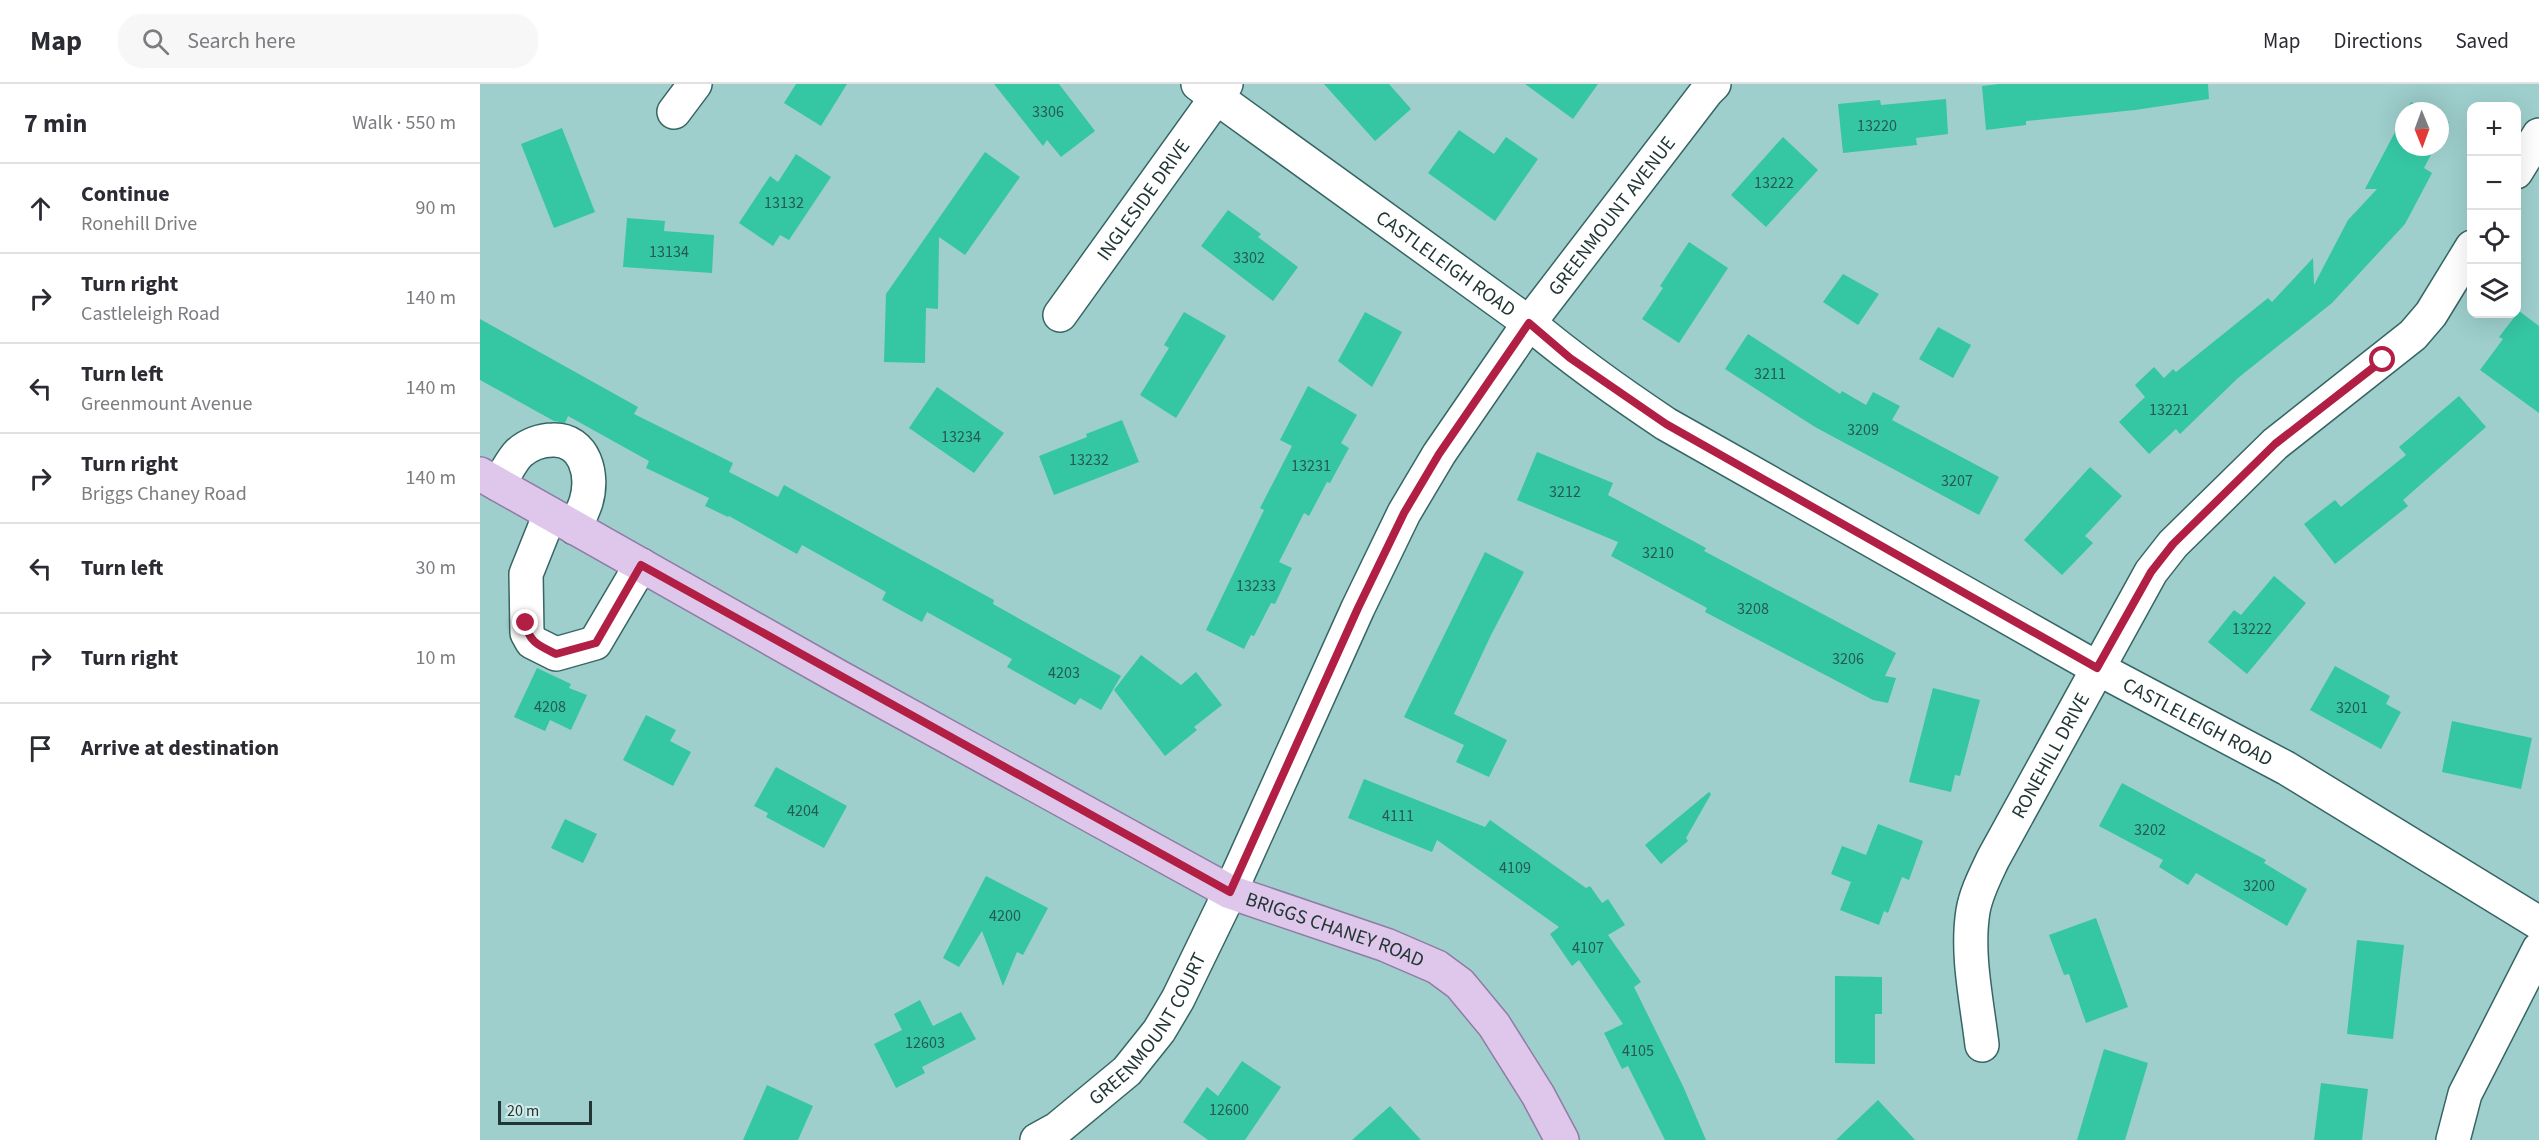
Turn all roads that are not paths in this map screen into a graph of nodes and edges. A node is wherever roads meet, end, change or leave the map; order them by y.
1 (695, 84) edge
2 (1714, 84) edge
3 (1214, 89) edge
4 (674, 112) dead end
5 (2539, 135) edge
6 (2521, 165) edge
7 (2467, 254) edge
8 (1060, 315) dead end
9 (1529, 323) junction
10 (489, 479) edge
11 (563, 521) junction
12 (641, 565) junction
13 (2097, 668) junction
14 (1230, 892) junction
15 (2539, 923) edge
16 (2539, 949) edge
17 (1982, 1045) dead end
18 (1038, 1140) edge
19 (1562, 1140) edge
20 (2453, 1140) edge

1 - 4 street
2 - 9 street, GREENMOUNT AVENUE
3 - 8 street, INGLESIDE DRIVE
3 - 9 street, CASTLELEIGH ROAD
5 - 6 street
7 - 13 street, RONEHILL DRIVE
9 - 13 street, CASTLELEIGH ROAD
9 - 14 street, GREENMOUNT AVENUE
10 - 11 main road, BRIGGS CHANEY ROAD
10 - 11 street
11 - 12 main road, BRIGGS CHANEY ROAD
11 - 12 street
12 - 14 main road, BRIGGS CHANEY ROAD
13 - 15 street, CASTLELEIGH ROAD
13 - 17 street, RONEHILL DRIVE
14 - 18 street, GREENMOUNT COURT
14 - 19 main road, BRIGGS CHANEY ROAD
16 - 20 street

